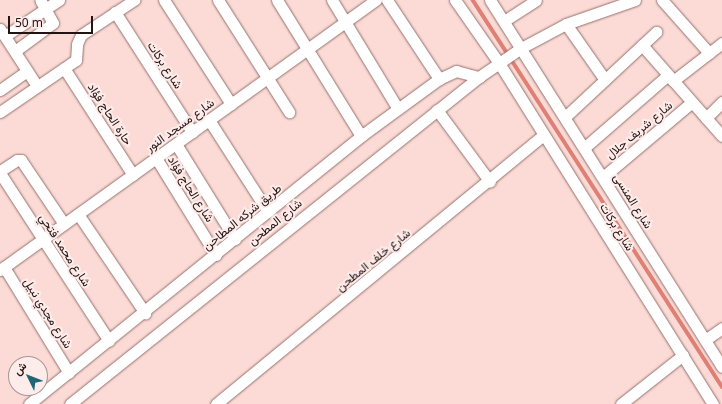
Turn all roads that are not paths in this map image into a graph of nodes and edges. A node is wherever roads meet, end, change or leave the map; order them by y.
1 (59, 0) edge
2 (164, 0) edge
3 (218, 0) edge
4 (277, 0) edge
5 (332, 0) edge
6 (376, 0) edge
7 (387, 0) edge
8 (455, 0) edge
9 (490, 0) edge
10 (536, 0) edge
11 (635, 0) edge
12 (662, 0) edge
13 (132, 1) edge
14 (43, 4) edge
15 (115, 12) junction
16 (504, 21) junction
17 (345, 22) junction
18 (566, 24) junction
19 (2, 32) edge
20 (656, 32) dead end
21 (722, 43) edge
22 (642, 45) junction
23 (521, 48) junction
24 (307, 49) junction
25 (14, 51) junction
26 (709, 53) junction
27 (499, 63) junction
28 (64, 68) junction
29 (28, 71) junction
30 (268, 77) junction
31 (479, 77) junction
32 (671, 78) junction
33 (439, 79) junction
34 (605, 80) junction
35 (37, 86) junction
36 (0, 90) edge
37 (692, 102) junction
38 (722, 102) edge
39 (231, 104) junction
40 (398, 108) junction
41 (437, 110) junction
42 (0, 111) edge
43 (289, 112) dead end
44 (565, 117) junction
45 (706, 118) junction
46 (209, 120) junction
47 (192, 132) junction
48 (544, 135) junction
49 (361, 136) junction
50 (722, 136) edge
51 (176, 144) junction
52 (584, 148) junction
53 (156, 158) junction
54 (0, 172) edge
55 (133, 175) junction
56 (603, 178) junction
57 (490, 182) junction
58 (268, 212) junction
59 (78, 214) junction
60 (64, 224) junction
61 (43, 239) junction
62 (235, 239) junction
63 (216, 255) junction
64 (2, 268) edge
65 (145, 313) junction
66 (722, 328) edge
67 (705, 340) junction
68 (109, 341) junction
69 (682, 355) junction
70 (722, 367) edge
71 (69, 373) junction
72 (29, 404) edge
73 (70, 404) edge
74 (216, 404) edge
75 (621, 404) edge
76 (713, 404) edge

1 - 14 street
2 - 39 street
3 - 30 street
4 - 24 street
5 - 17 street
6 - 17 street, شارع مسجد النور
7 - 33 street
8 - 27 street, شارع بركات
9 - 16 street, شارع المنسى
10 - 16 street
11 - 18 street, شارع المطحن
12 - 26 street
13 - 15 street
14 - 19 street
14 - 25 street
15 - 28 street
15 - 47 street, شارع بركات
16 - 23 street, شارع المنسى
17 - 24 street, شارع مسجد النور
17 - 40 street
18 - 23 street, شارع المطحن
18 - 34 street
19 - 25 street
20 - 22 street
21 - 26 street
22 - 32 street
22 - 34 street
23 - 27 street, شارع المطحن
23 - 44 street, شارع المنسى
24 - 30 street, شارع مسجد النور
24 - 49 street
25 - 29 street
26 - 32 street
27 - 31 street, شارع المطحن
27 - 48 street, شارع بركات
28 - 35 street
28 - 55 street, حارة الحاج فؤاد
29 - 35 street
29 - 36 street
30 - 39 street, شارع مسجد النور
30 - 43 street
31 - 33 street, طريق شركه المطاحن
31 - 41 street, شارع المطحن
32 - 37 street
32 - 52 street
33 - 40 street, طريق شركه المطاحن
34 - 44 street
35 - 42 street
37 - 45 street
37 - 56 street, شارع شريف جلال
38 - 45 street
39 - 46 street, شارع مسجد النور
40 - 49 street, طريق شركه المطاحن
41 - 57 street
41 - 73 street, شارع المطحن
44 - 52 street, شارع المنسى
45 - 50 street
46 - 47 street, شارع مسجد النور
46 - 58 street
47 - 51 street, شارع مسجد النور
48 - 57 street, شارع خلف المطحن
48 - 69 street, شارع بركات
49 - 58 street, طريق شركه المطاحن
51 - 53 street, شارع مسجد النور
51 - 62 street
52 - 56 street, شارع المنسى
53 - 55 street, شارع مسجد النور
53 - 63 street, شارع الحاج فؤاد
54 - 60 street
54 - 61 street, شارع محمد فتحي
55 - 59 street, شارع مسجد النور
56 - 67 street, شارع المنسى
57 - 74 street, شارع خلف المطحن
58 - 62 street, طريق شركه المطاحن
59 - 60 street, شارع مسجد النور
59 - 65 street
60 - 61 street, شارع مسجد النور
61 - 64 street, شارع مسجد النور
61 - 68 street, شارع محمد فتحي
62 - 63 street, طريق شركه المطاحن
63 - 65 street, طريق شركه المطاحن
64 - 71 street, شارع مجدي نبيل
65 - 68 street, طريق شركه المطاحن
66 - 67 street
67 - 70 street, شارع المنسى
68 - 71 street, طريق شركه المطاحن
69 - 75 street
69 - 76 street, شارع بركات
71 - 72 street, طريق شركه المطاحن

